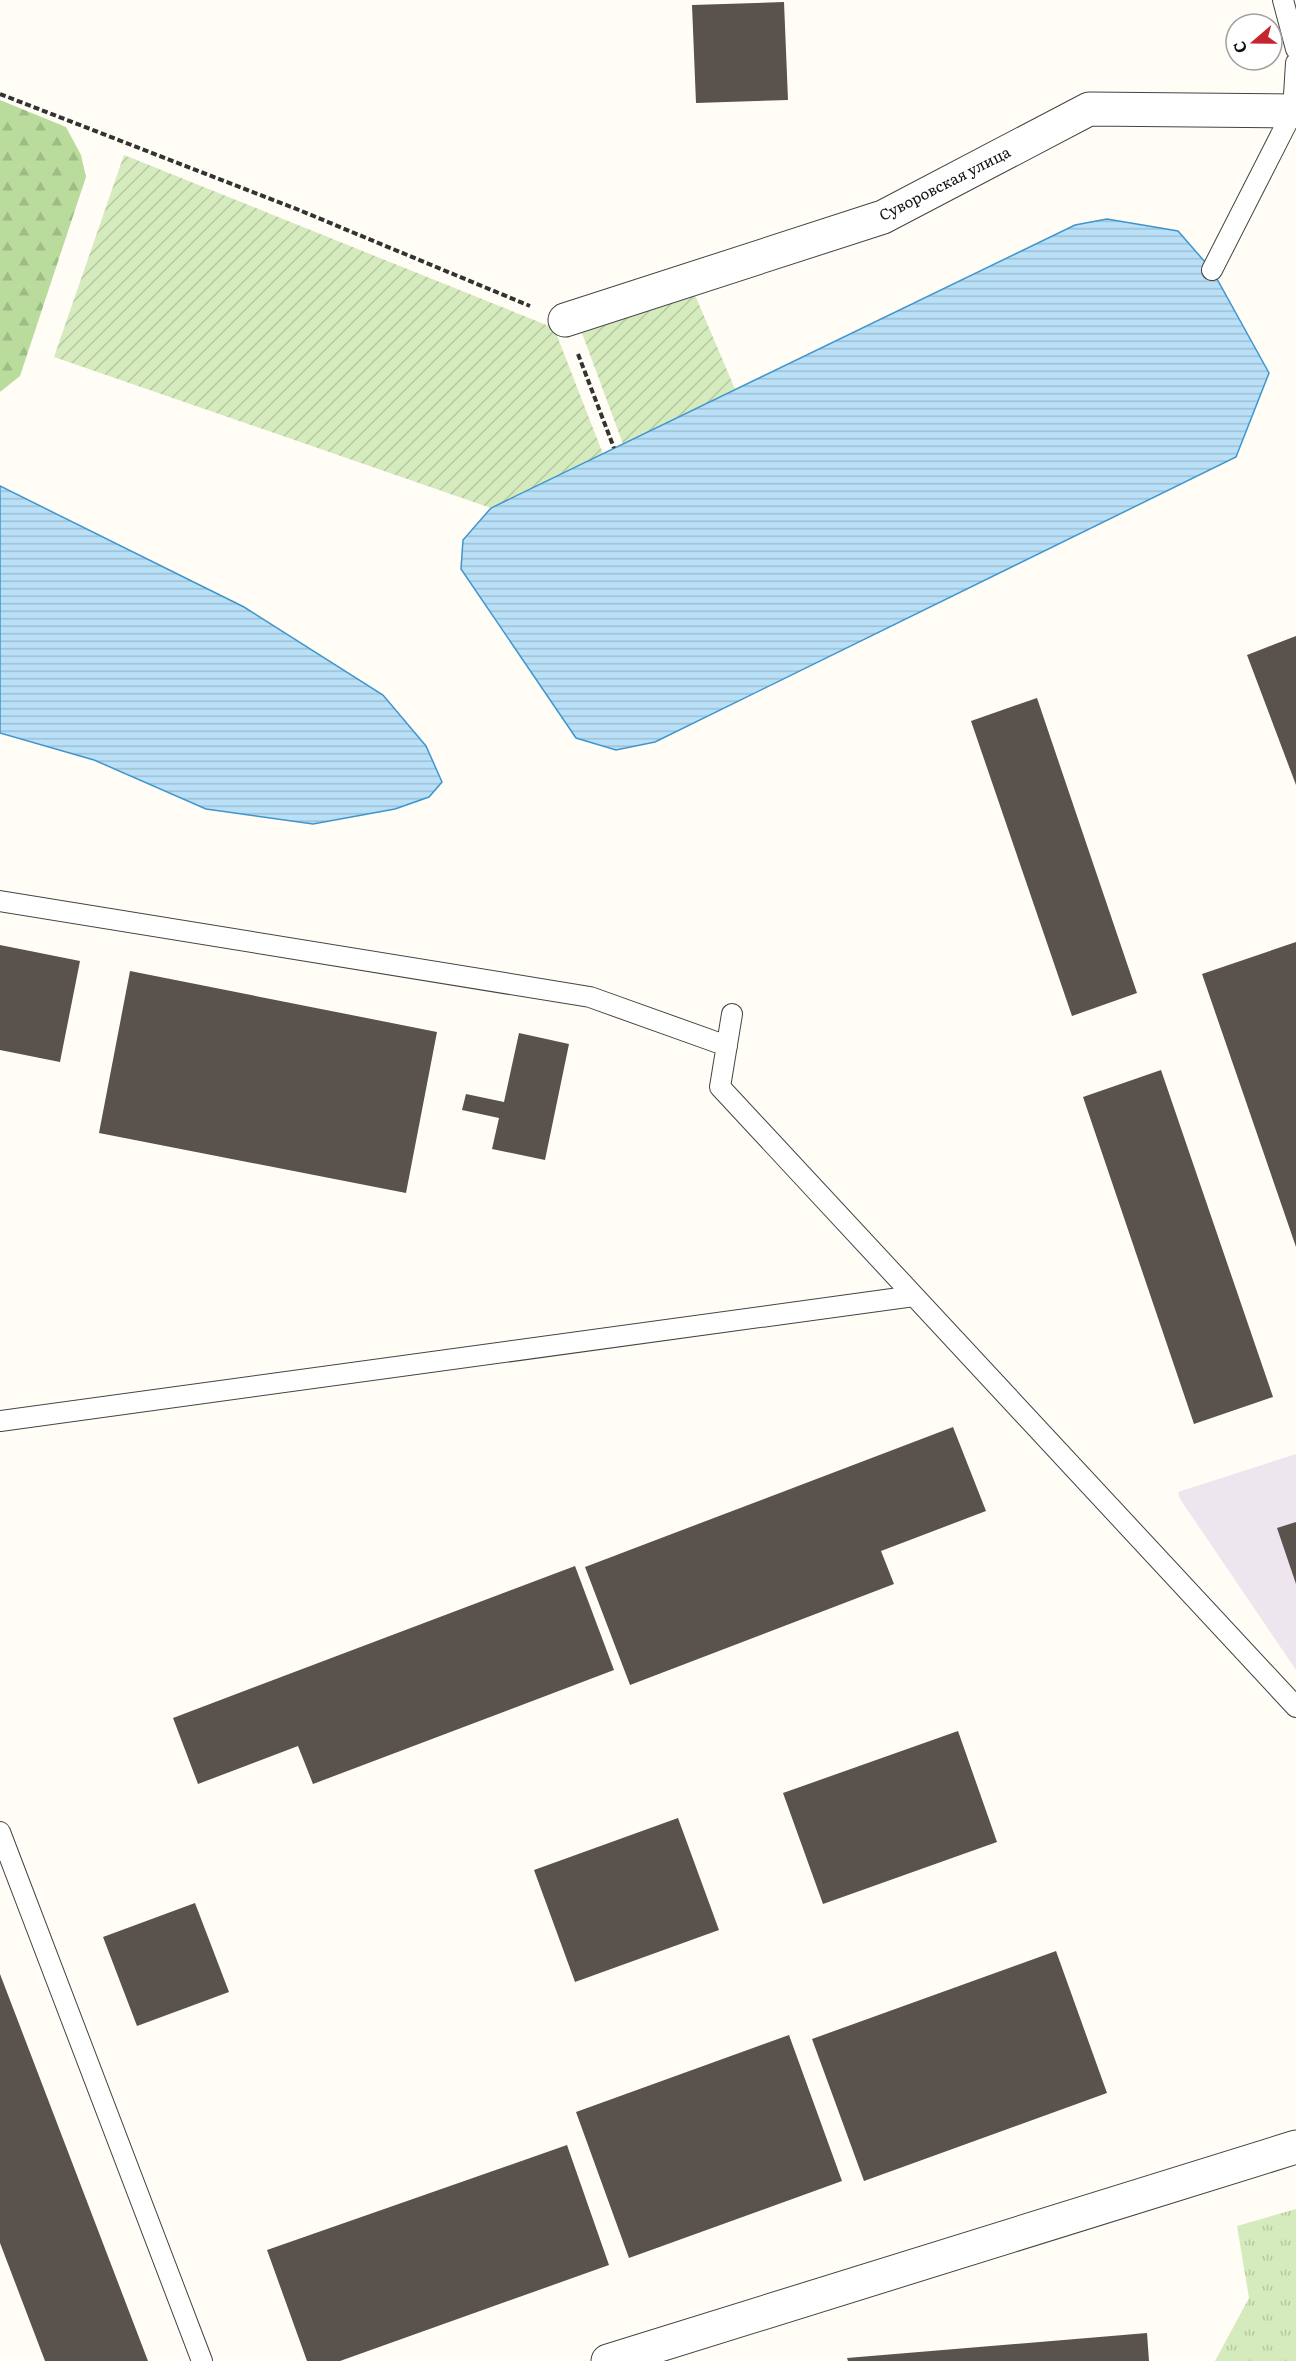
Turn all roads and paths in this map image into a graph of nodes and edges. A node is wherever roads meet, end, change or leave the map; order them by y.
1 (1283, 0) edge
2 (1296, 49) edge
3 (1296, 63) edge
4 (0, 94) edge
5 (1295, 111) edge
6 (1212, 270) dead end
7 (565, 320) junction
8 (614, 448) dead end
9 (0, 901) edge
10 (732, 1014) dead end
11 (727, 1046) junction
12 (914, 1296) junction
13 (0, 1421) edge
14 (1296, 1707) edge
15 (0, 1832) edge
16 (1296, 2146) edge
17 (202, 2361) edge
18 (608, 2361) edge

1 - 2 lane
3 - 5 lane
4 - 7 path
5 - 6 lane
5 - 7 street, Суворовская улица
7 - 8 path
9 - 11 lane
10 - 11 lane
11 - 12 lane
12 - 13 lane
12 - 14 lane
15 - 17 lane
16 - 18 street

